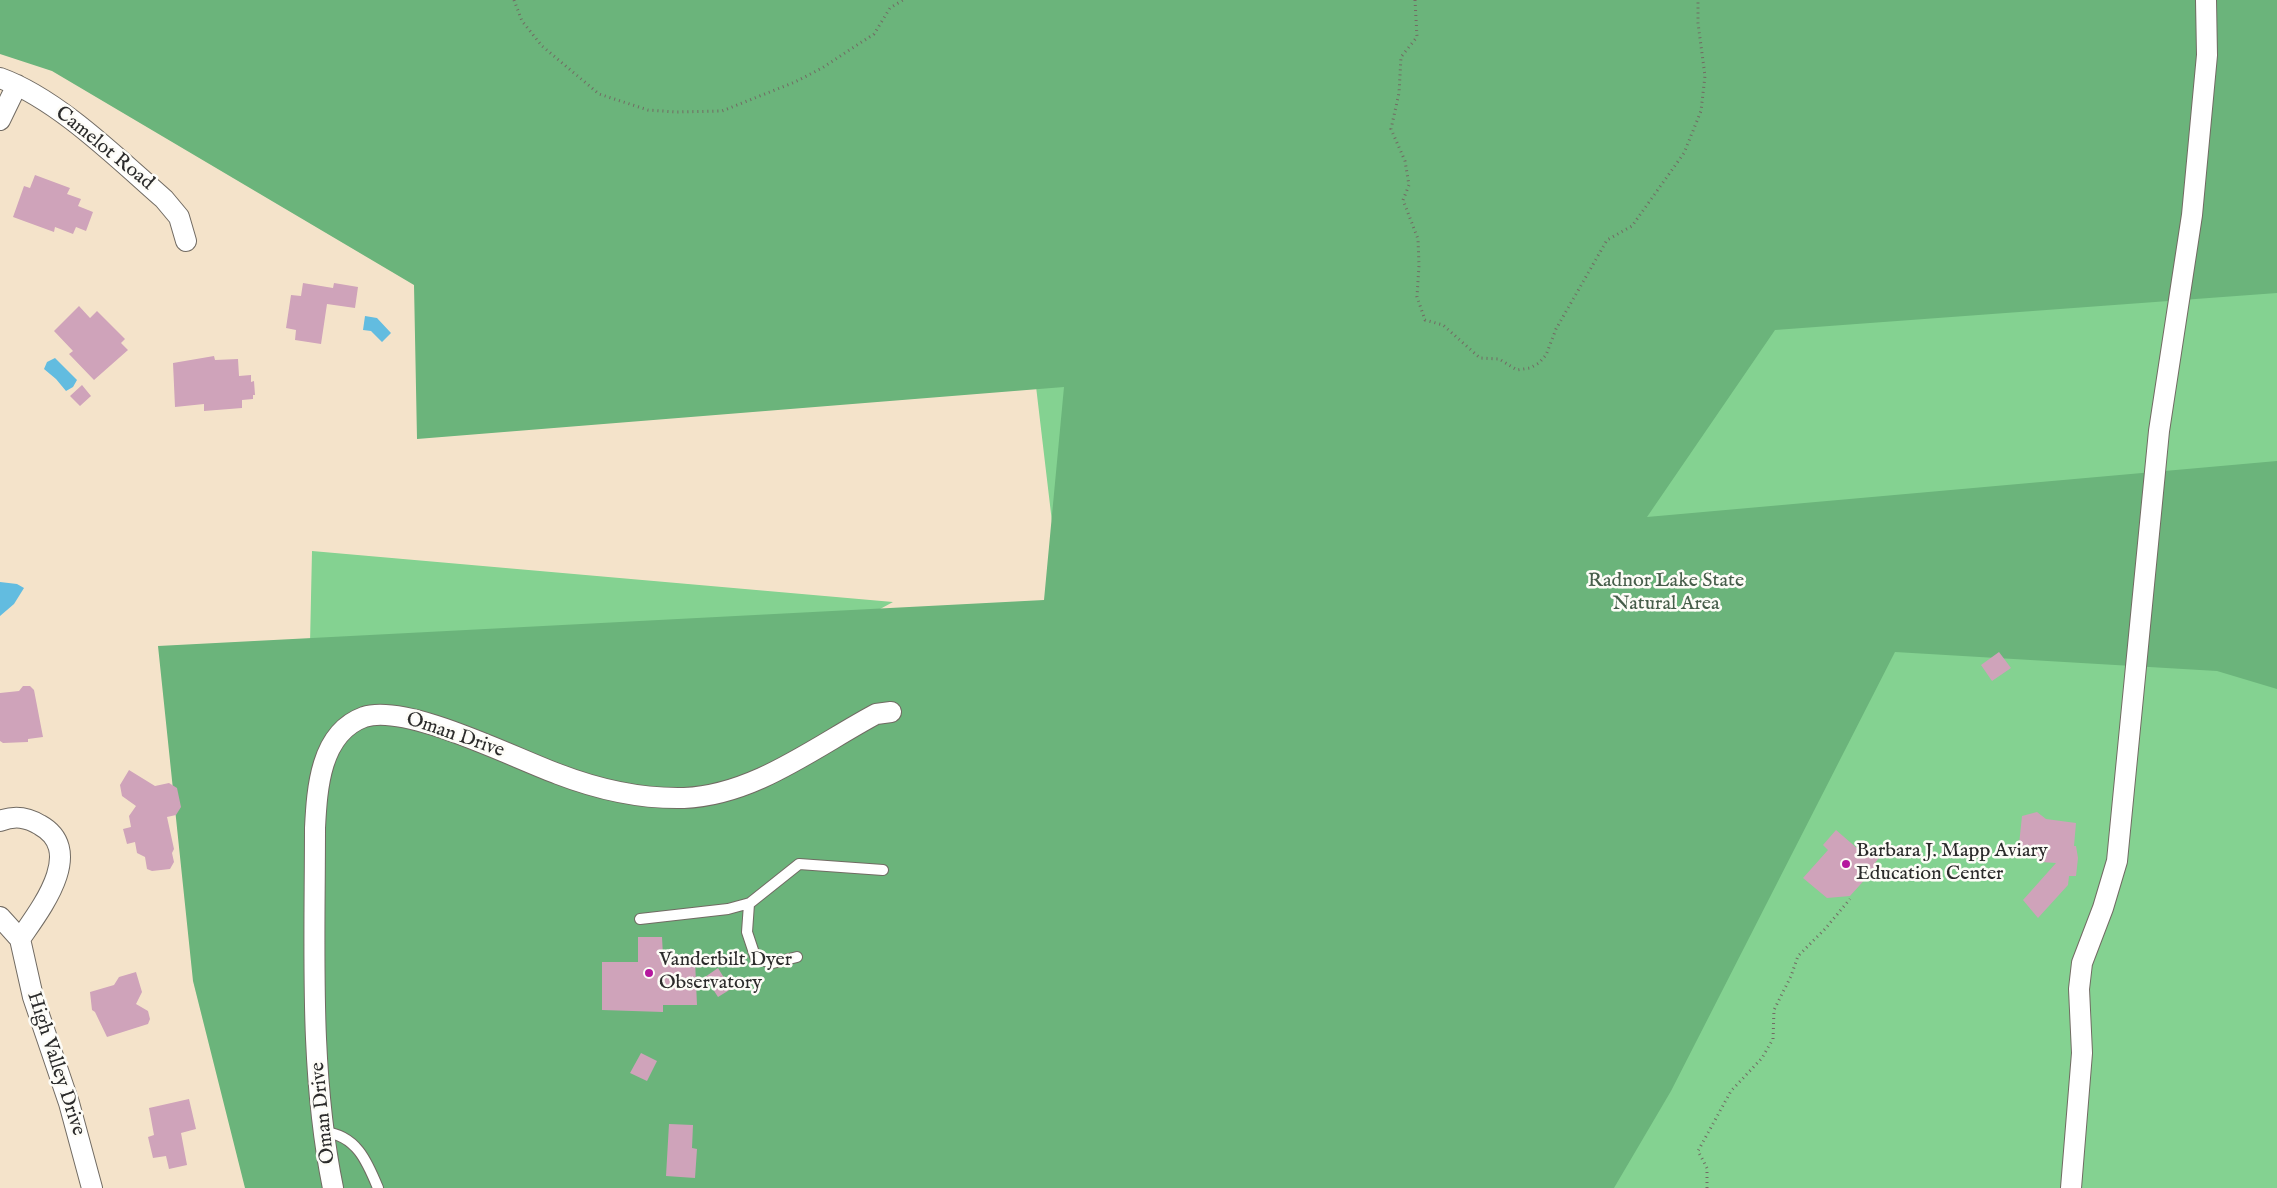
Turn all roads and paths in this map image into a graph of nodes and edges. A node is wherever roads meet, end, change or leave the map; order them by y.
1 (514, 0) edge
2 (903, 0) edge
3 (1415, 0) edge
4 (1698, 0) edge
5 (2206, 0) edge
6 (8, 82) edge
7 (0, 120) edge
8 (186, 241) dead end
9 (891, 712) dead end
10 (0, 821) edge
11 (883, 870) dead end
12 (1850, 899) dead end
13 (749, 904) junction
14 (0, 917) edge
15 (640, 919) dead end
16 (20, 939) junction
17 (797, 957) dead end
18 (324, 1132) junction
19 (92, 1188) edge
20 (333, 1188) edge
21 (378, 1188) edge
22 (1706, 1188) edge
23 (2071, 1188) edge

1 - 2 path
3 - 4 path
5 - 23 street
6 - 7 street
6 - 8 street, Camelot Road
9 - 18 street, Oman Drive
10 - 16 street
11 - 13 lane
12 - 22 path
13 - 15 lane
13 - 17 lane
14 - 16 street, High Valley Drive
16 - 19 street, High Valley Drive
18 - 20 street, Oman Drive
18 - 21 lane

